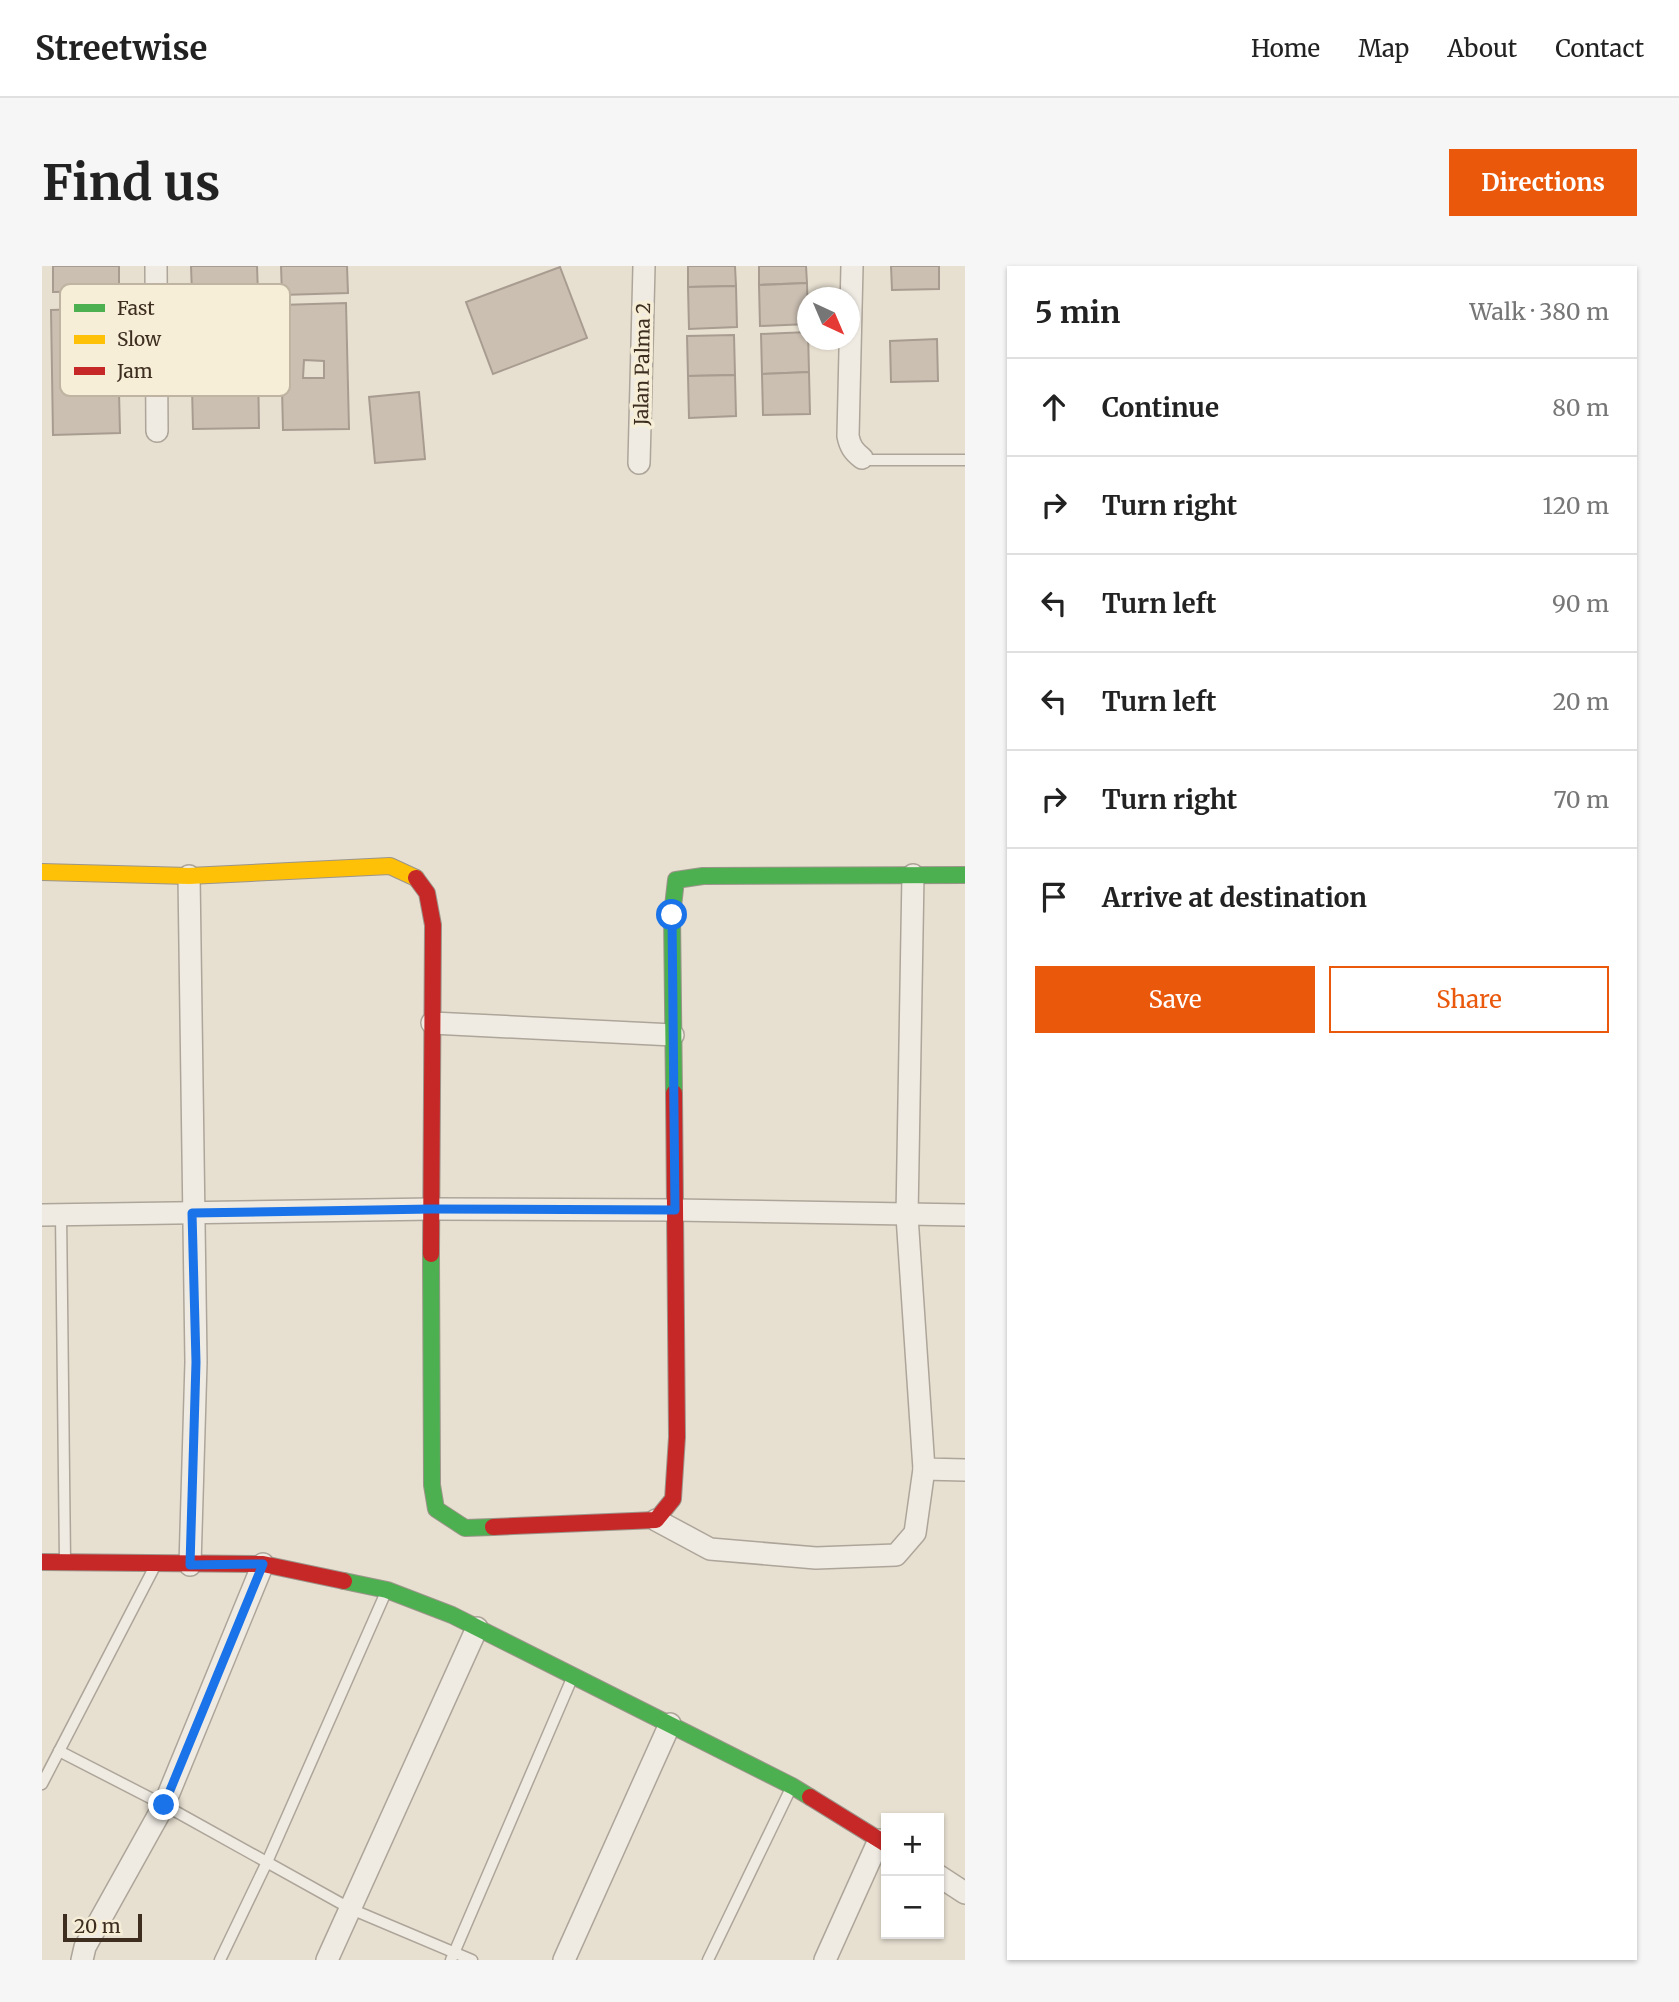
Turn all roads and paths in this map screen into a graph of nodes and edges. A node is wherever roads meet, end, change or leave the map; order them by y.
1 (156, 266) edge
2 (644, 266) edge
3 (852, 266) edge
4 (156, 284) edge
5 (157, 396) edge
6 (157, 431) dead end
7 (862, 458) joint
8 (965, 460) edge
9 (639, 463) dead end
10 (42, 872) edge
11 (913, 875) junction
12 (965, 875) edge
13 (189, 876) junction
14 (432, 1023) junction
15 (673, 1035) junction
16 (432, 1209) junction
17 (675, 1210) junction
18 (192, 1213) junction
19 (51, 1214) edge
20 (965, 1215) edge
21 (907, 1216) junction
22 (924, 1469) junction
23 (965, 1470) edge
24 (656, 1521) junction
25 (65, 1561) junction
26 (42, 1562) edge
27 (158, 1562) junction
28 (263, 1564) junction
29 (190, 1565) junction
30 (387, 1590) junction
31 (477, 1628) junction
32 (573, 1676) junction
33 (670, 1724) junction
34 (59, 1751) junction
35 (42, 1784) edge
36 (792, 1786) junction
37 (164, 1805) junction
38 (881, 1841) edge
39 (881, 1846) edge
40 (267, 1862) junction
41 (944, 1879) edge
42 (965, 1894) edge
43 (351, 1909) junction
44 (453, 1956) edge
45 (82, 1960) edge
46 (220, 1960) edge
47 (327, 1960) edge
48 (472, 1960) edge
49 (564, 1960) edge
50 (708, 1960) edge
51 (825, 1960) edge

1 - 4 street
2 - 9 street, Jalan Palma 2
3 - 7 street
5 - 6 street
7 - 8 lane
10 - 13 street
11 - 12 street
11 - 15 street
11 - 21 street
13 - 14 street
13 - 18 street
14 - 15 street
14 - 16 street
15 - 17 street
16 - 17 street
16 - 18 street
16 - 24 street
17 - 21 street
17 - 24 street
18 - 19 street
18 - 29 street
19 - 25 lane
20 - 21 street
21 - 22 street
22 - 23 street
22 - 24 street
25 - 26 street
25 - 27 street
27 - 29 street
27 - 34 lane
28 - 29 street
28 - 30 street
28 - 37 street
30 - 31 street
30 - 40 lane
31 - 32 street
31 - 43 street
32 - 33 street
32 - 44 lane
33 - 36 street
33 - 49 street
34 - 35 lane
34 - 37 lane
36 - 38 street
36 - 50 lane
37 - 40 lane
37 - 45 street
39 - 51 street
40 - 43 lane
40 - 46 lane
41 - 42 street
43 - 44 lane
43 - 47 street
44 - 48 lane

